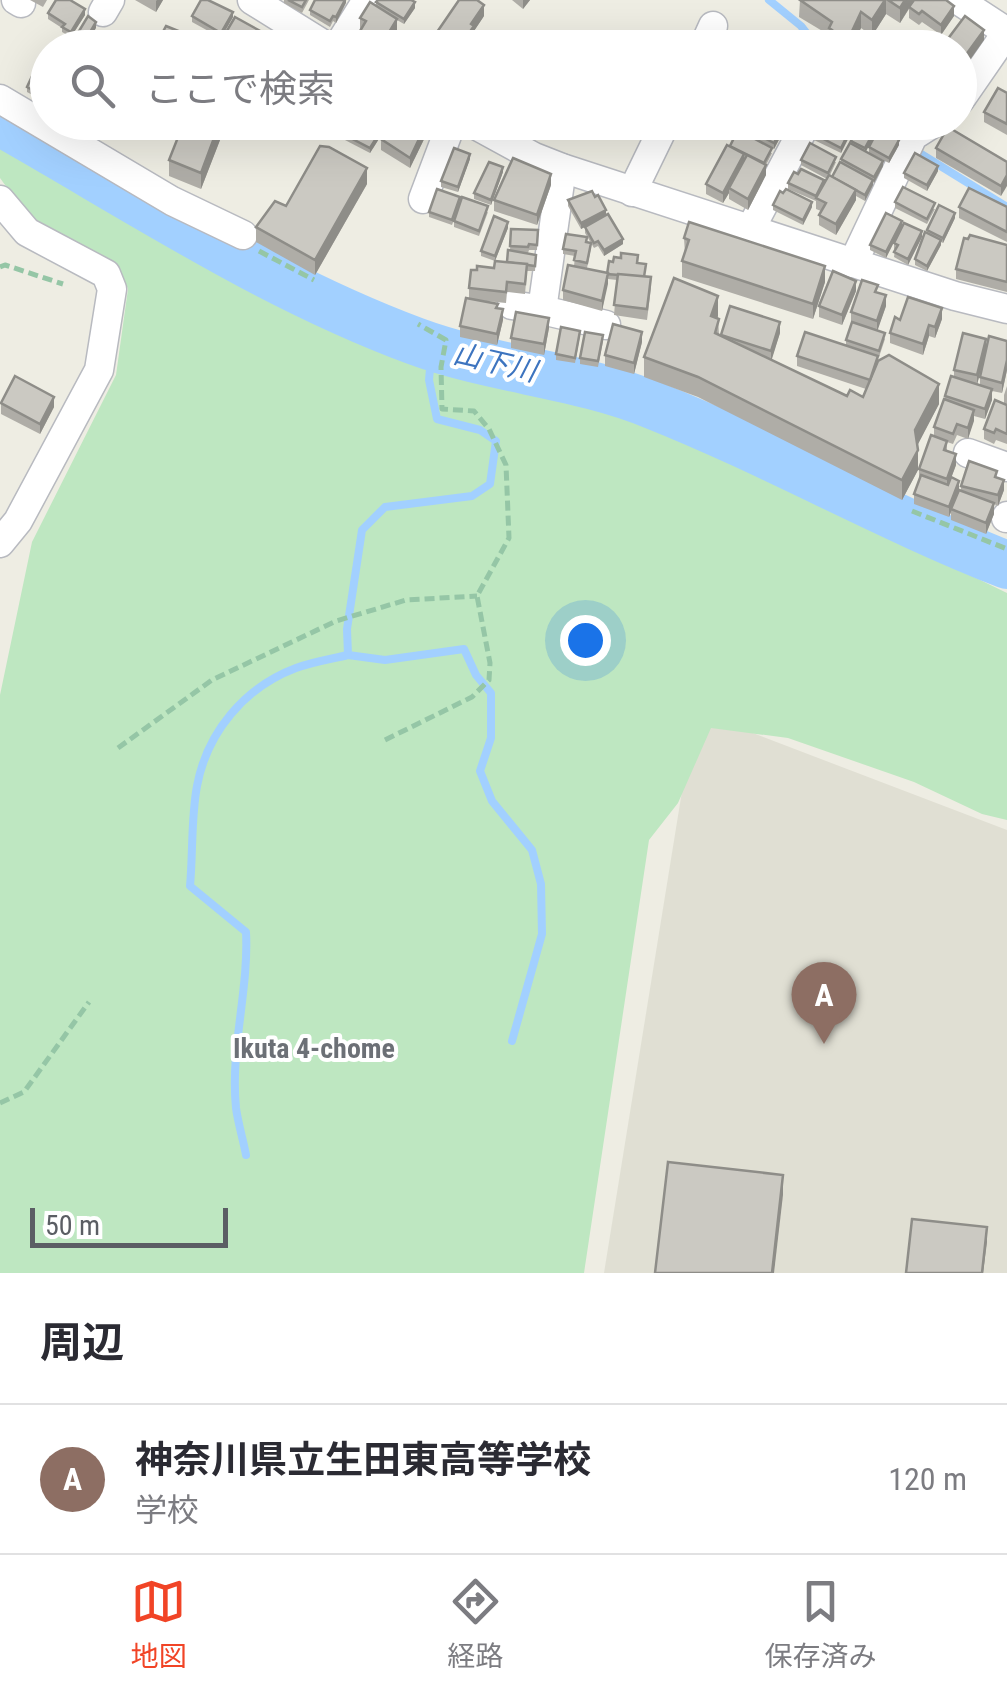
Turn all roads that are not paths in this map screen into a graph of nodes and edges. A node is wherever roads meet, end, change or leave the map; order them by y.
1 (252, 0) edge
2 (368, 0) edge
3 (974, 4) edge
4 (300, 30) edge
5 (349, 30) edge
6 (1007, 32) edge
7 (977, 75) edge
8 (0, 98) edge
9 (30, 116) edge
10 (70, 140) edge
11 (445, 140) edge
12 (503, 140) edge
13 (657, 140) edge
14 (798, 140) edge
15 (911, 140) edge
16 (562, 168) junction
17 (632, 192) junction
18 (423, 199) dead end
19 (0, 200) edge
20 (750, 230) junction
21 (242, 236) road end
22 (853, 263) junction
23 (512, 305) dead end
24 (1007, 309) edge
25 (542, 310) junction
26 (606, 324) dead end
27 (968, 453) dead end
28 (1007, 467) edge
29 (0, 540) edge

1 - 4 street
2 - 5 street
3 - 6 street
6 - 7 street
8 - 9 street
10 - 21 street
11 - 18 street
12 - 16 street
13 - 17 street
14 - 20 street
15 - 22 street
16 - 17 street
16 - 25 street
17 - 20 street
19 - 29 street
20 - 22 street
22 - 24 street
23 - 25 street
25 - 26 street
27 - 28 street

